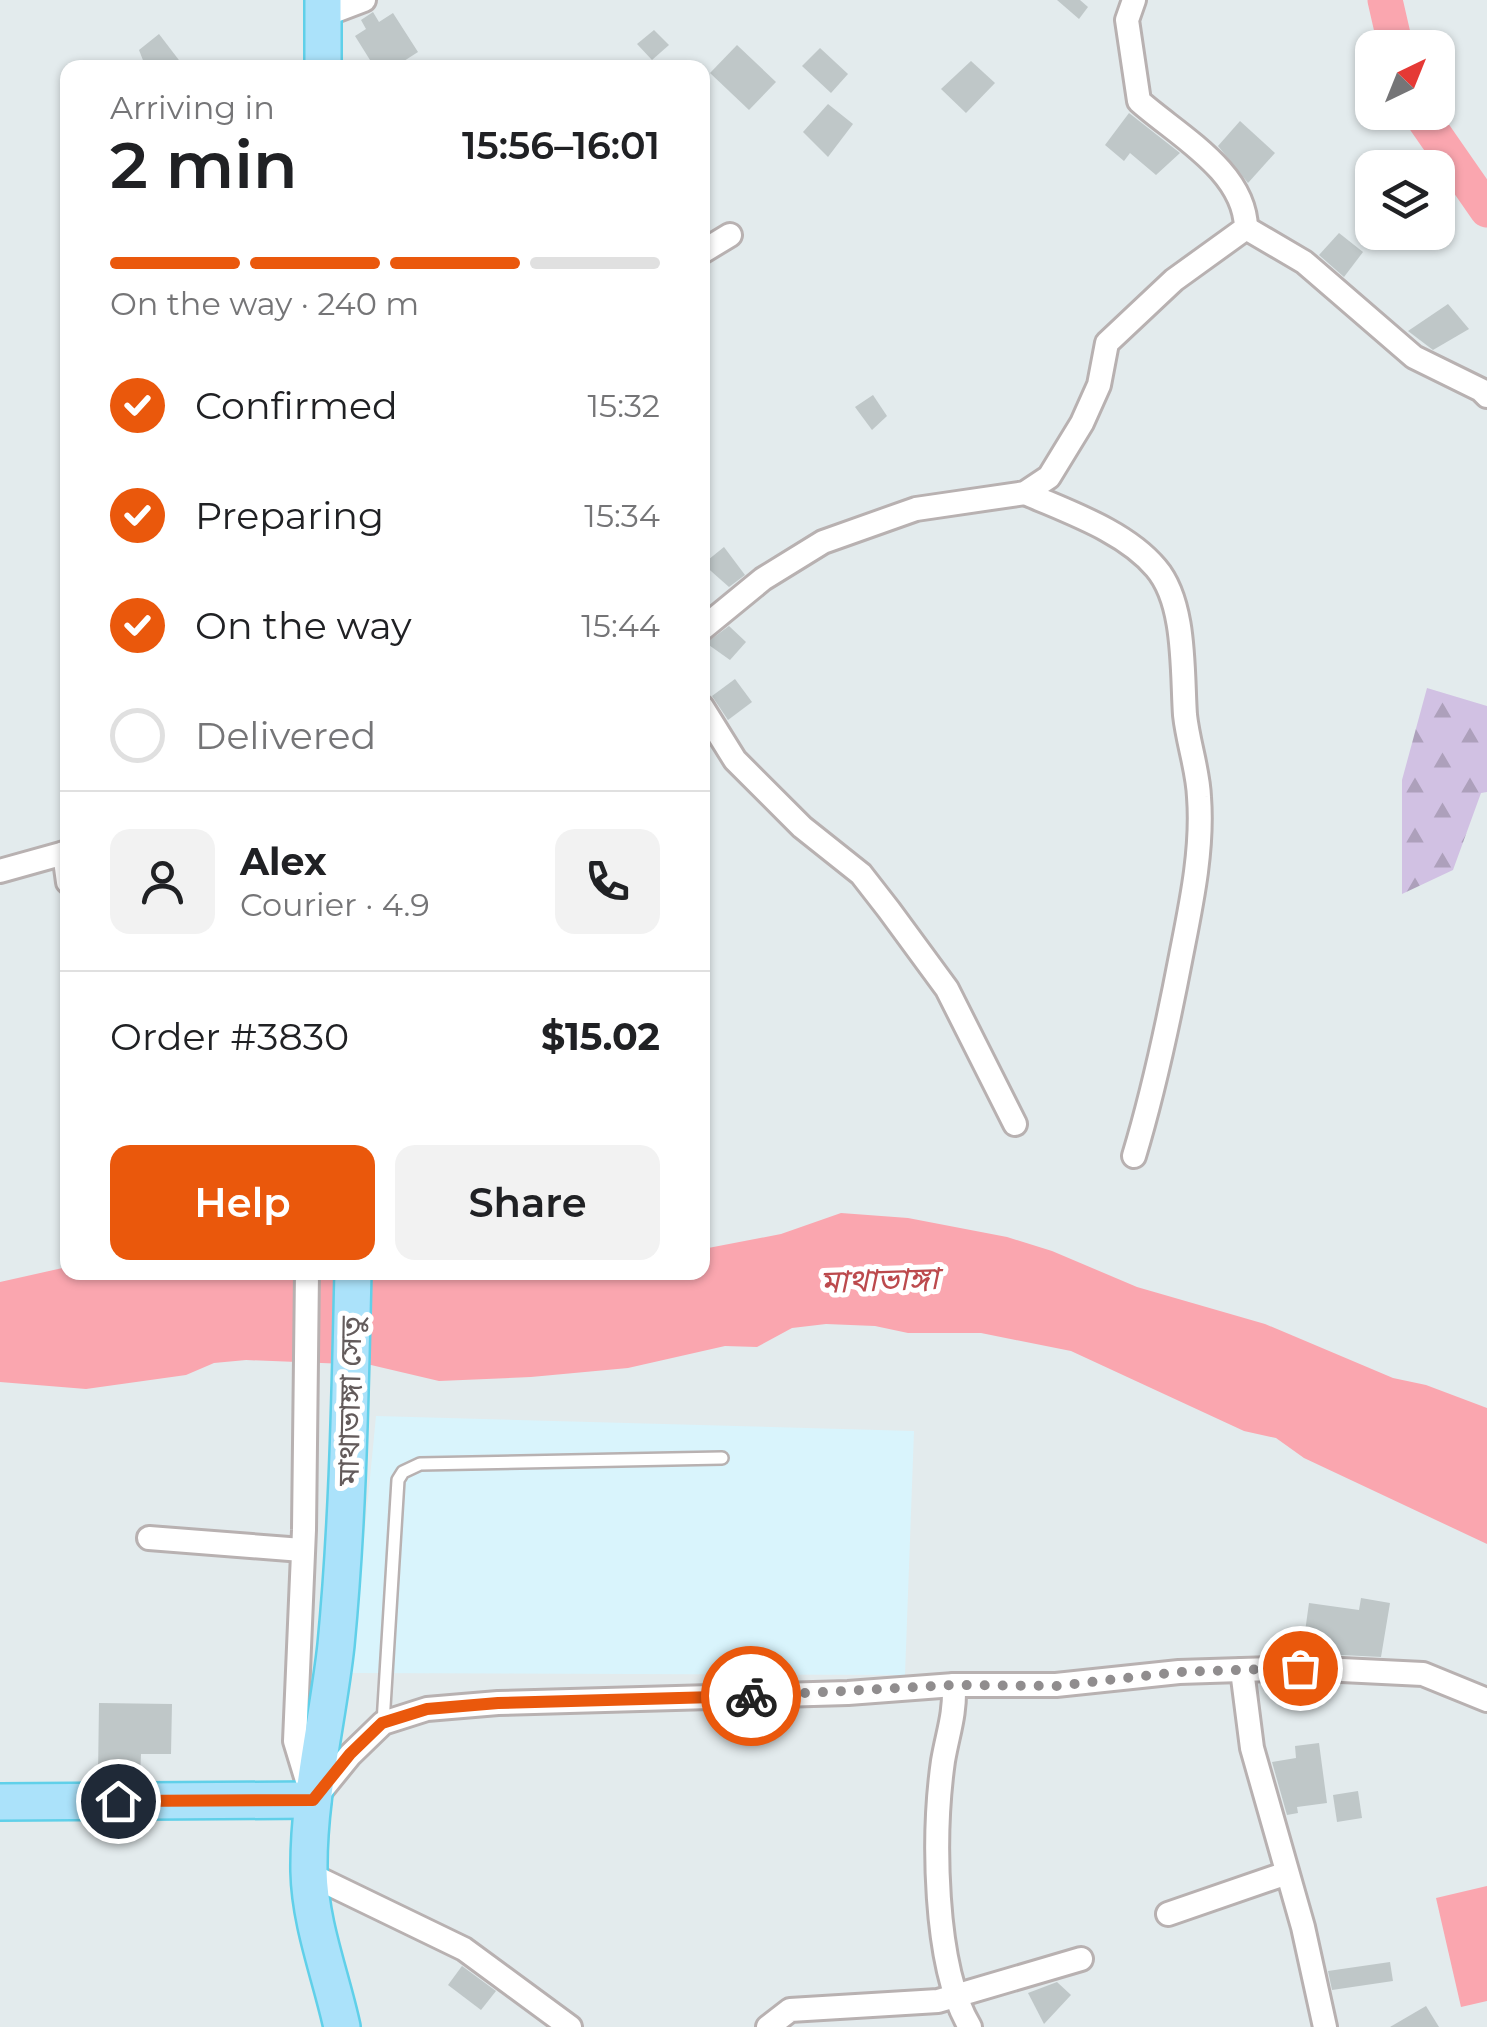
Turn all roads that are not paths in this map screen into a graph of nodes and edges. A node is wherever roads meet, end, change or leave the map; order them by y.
1 (364, 0) edge
2 (1134, 0) edge
3 (322, 8) edge
4 (323, 60) edge
5 (1246, 228) junction
6 (730, 235) dead end
7 (710, 247) edge
8 (1487, 396) edge
9 (1025, 493) junction
10 (710, 622) edge
11 (710, 720) edge
12 (60, 854) edge
13 (0, 872) edge
14 (1015, 1124) dead end
15 (1134, 1156) dead end
16 (307, 1280) edge
17 (352, 1280) edge
18 (722, 1458) dead end
19 (149, 1538) dead end
20 (303, 1540) junction
21 (1242, 1670) junction
22 (954, 1685) junction
23 (1487, 1700) edge
24 (382, 1723) junction
25 (313, 1800) junction
26 (0, 1802) edge
27 (1287, 1873) junction
28 (309, 1874) junction
29 (1168, 1914) dead end
30 (1081, 1959) dead end
31 (323, 1960) junction
32 (954, 1997) junction
33 (319, 2027) edge
34 (342, 2027) edge
35 (570, 2027) edge
36 (768, 2027) edge
37 (970, 2027) edge
38 (1325, 2027) edge

1 - 3 street
2 - 5 street
3 - 4 main road
5 - 8 street
5 - 9 street
6 - 7 street
9 - 10 street
9 - 15 street
11 - 14 street
12 - 13 street
16 - 20 street
17 - 25 main road, মাথাভাঙ্গা সেতু
18 - 24 lane
19 - 20 street
20 - 25 street
21 - 22 street
21 - 23 street
21 - 27 street
22 - 24 street
22 - 32 street
24 - 25 street
25 - 26 main road
25 - 28 main road, মাথাভাঙ্গা সেতু
27 - 29 street
27 - 38 street
28 - 31 main road, মাথাভাঙ্গা সেতু
28 - 35 street
30 - 32 street
31 - 33 main road
31 - 34 main road
32 - 36 street
32 - 37 street

